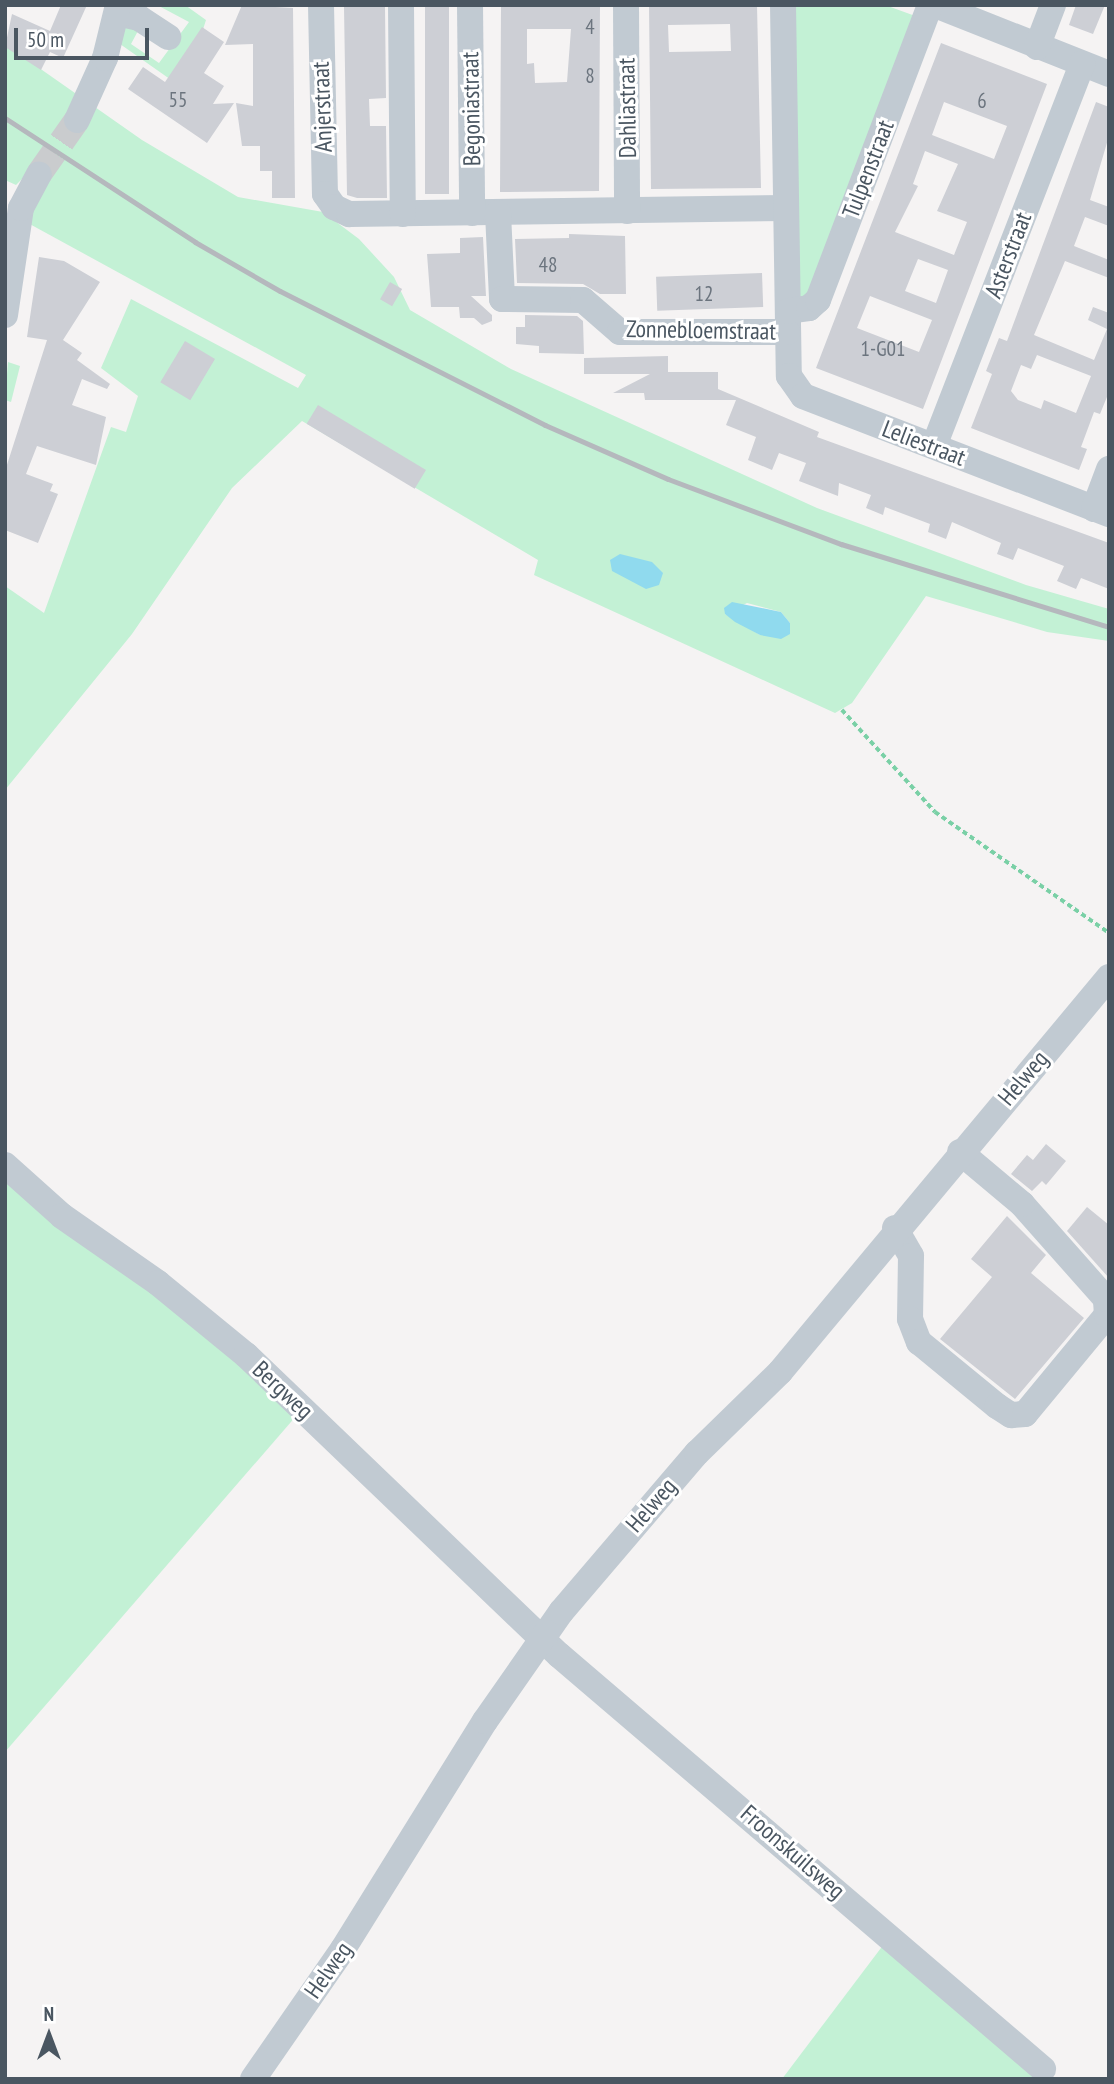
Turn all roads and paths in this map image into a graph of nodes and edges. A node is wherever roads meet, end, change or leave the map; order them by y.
1 (321, 5) edge
2 (401, 5) edge
3 (470, 5) edge
4 (626, 5) edge
5 (783, 5) edge
6 (930, 5) edge
7 (935, 5) edge
8 (1053, 5) edge
9 (118, 9) edge
10 (168, 37) dead end
11 (1037, 47) junction
12 (1082, 64) junction
13 (1109, 75) edge
14 (77, 120) tunnel mouth
15 (39, 174) tunnel mouth
16 (13, 202) edge
17 (786, 208) junction
18 (628, 211) junction
19 (485, 213) junction
20 (403, 214) junction
21 (5, 315) edge
22 (788, 322) junction
23 (934, 446) junction
24 (1109, 469) edge
25 (1101, 511) edge
26 (842, 710) dead end
27 (1109, 933) edge
28 (1109, 977) edge
29 (960, 1152) junction
30 (5, 1165) edge
31 (895, 1228) junction
32 (543, 1636) junction
33 (1043, 2069) dead end
34 (253, 2079) edge

1 - 20 street, Anjerstraat
2 - 20 street
3 - 19 street, Begoniastraat
4 - 18 street, Dahliastraat
5 - 17 street
6 - 22 street, Tulpenstraat
7 - 11 street
8 - 11 street
9 - 10 street
9 - 14 street
11 - 12 street
12 - 13 street
12 - 23 street, Asterstraat
15 - 16 street
16 - 21 street
17 - 18 street
17 - 22 street
18 - 19 street
19 - 20 street
19 - 22 street, Zonnebloemstraat
22 - 23 street, Leliestraat
23 - 25 street, Leliestraat
24 - 25 street
26 - 27 path
28 - 29 street, Helweg
29 - 31 street, Helweg
29 - 31 street
30 - 32 street, Bergweg
31 - 32 street, Helweg
32 - 33 street, Froonskuilsweg
32 - 34 street, Helweg

